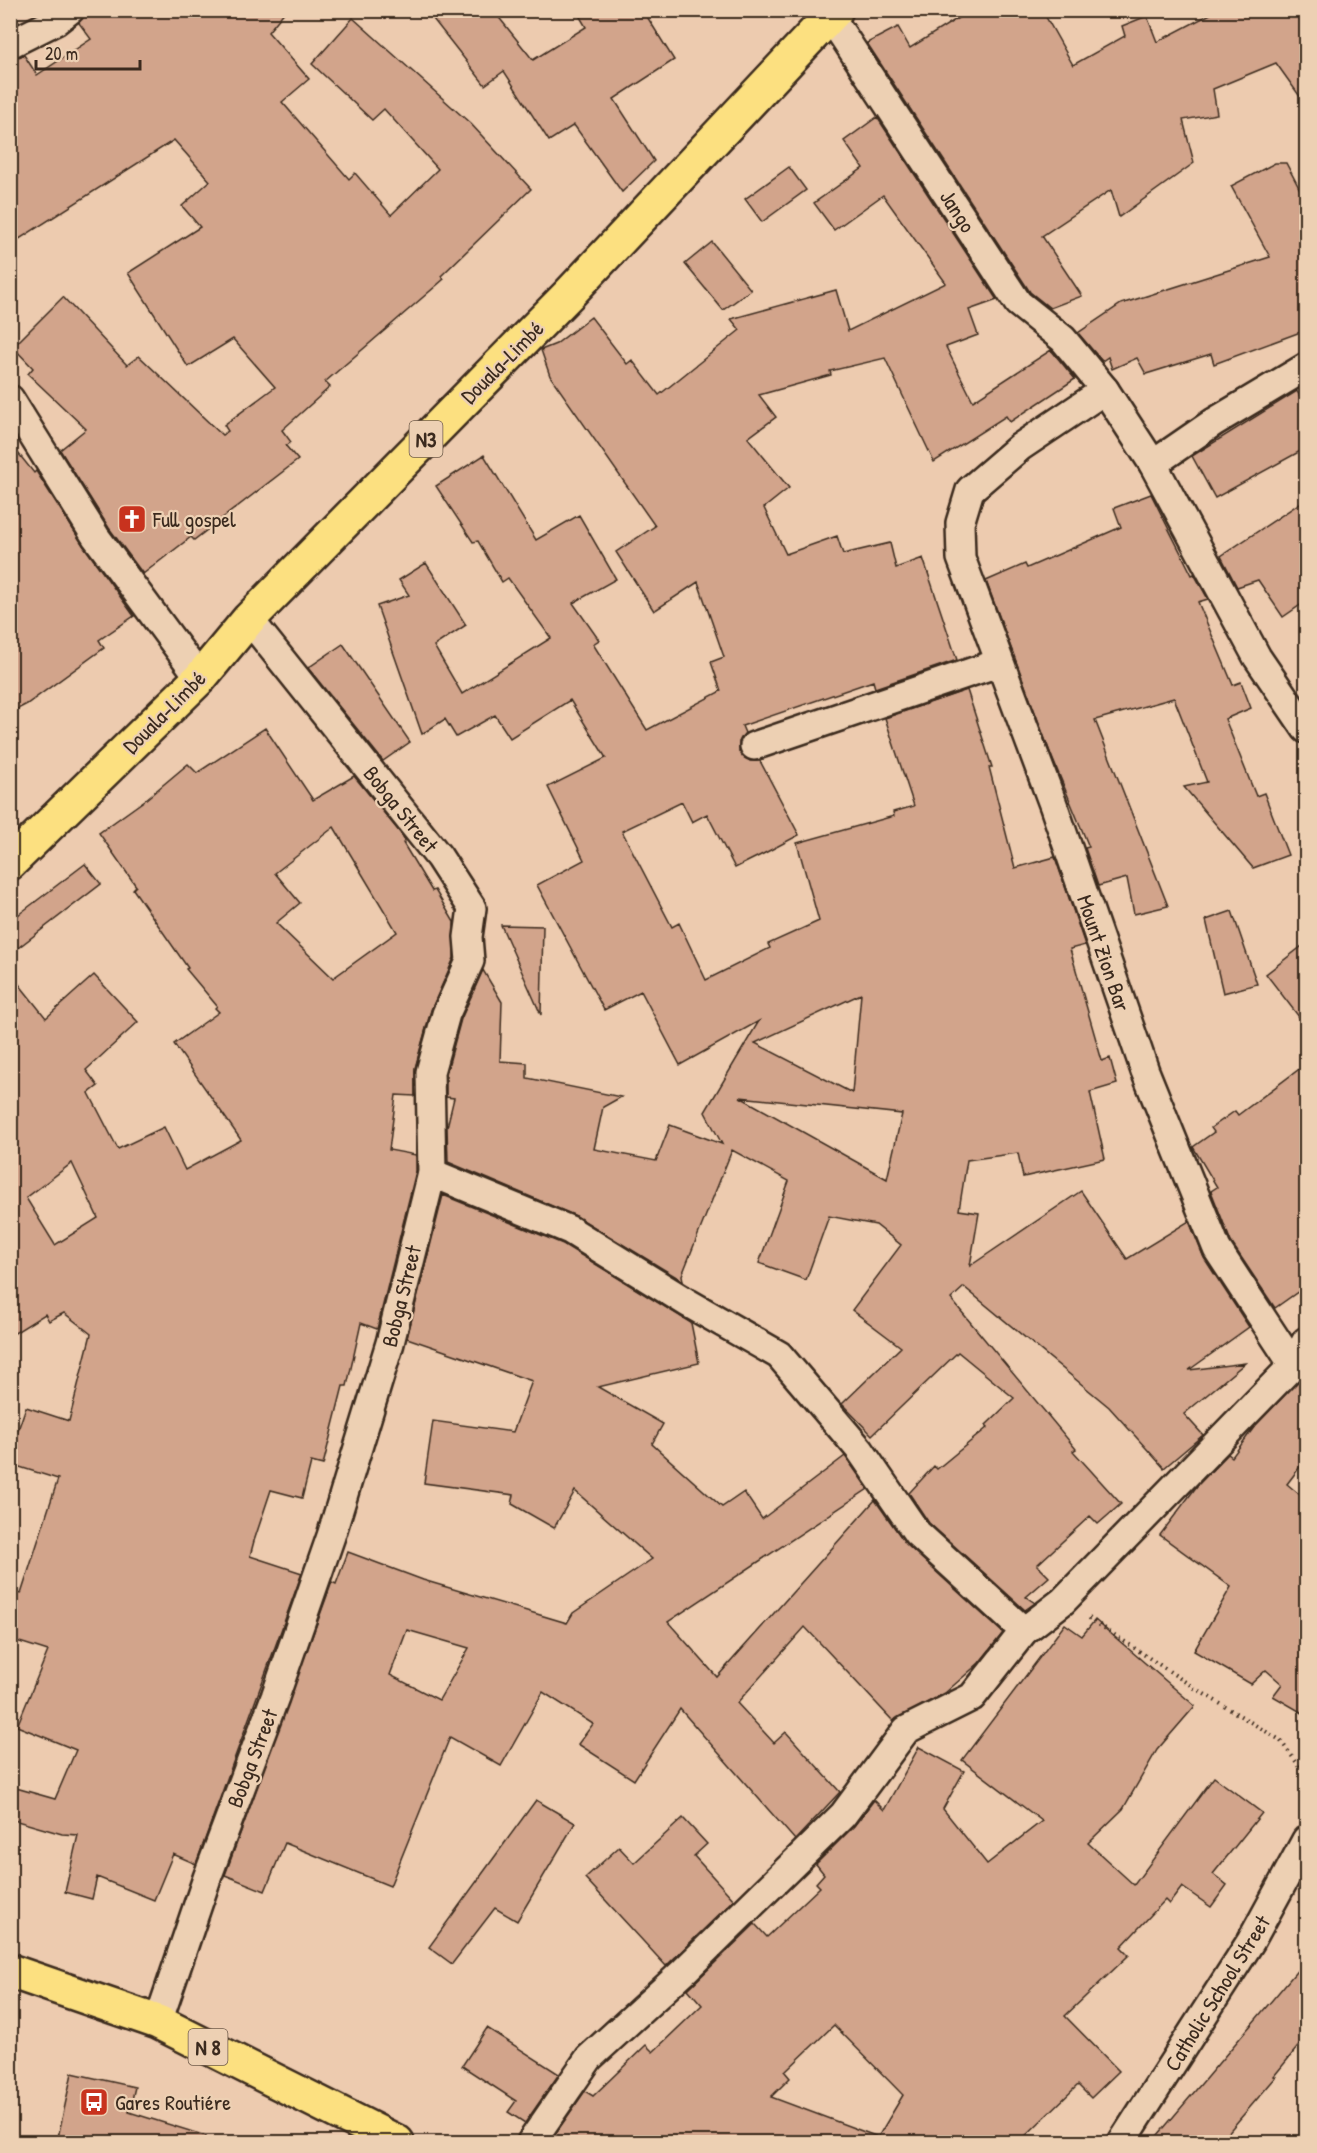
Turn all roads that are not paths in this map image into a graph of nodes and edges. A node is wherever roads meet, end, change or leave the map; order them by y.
1 (70, 10) edge
2 (833, 13) edge
3 (10, 44) edge
4 (1306, 367) edge
5 (1105, 390) junction
6 (10, 399) edge
7 (1153, 464) junction
8 (249, 619) junction
9 (998, 663) junction
10 (200, 678) junction
11 (1306, 729) edge
12 (754, 746) dead end
13 (10, 863) edge
14 (432, 1173) junction
15 (1306, 1341) edge
16 (1293, 1365) junction
17 (1024, 1631) junction
18 (1306, 1840) edge
19 (10, 1971) edge
20 (158, 2022) junction
21 (396, 2142) edge
22 (531, 2142) edge
23 (1122, 2142) edge

1 - 3 street
2 - 5 street, Jango
2 - 8 highway, Douala-Limbé / N3
4 - 7 street
5 - 7 street, Jango
5 - 9 street, Mount Zion Bar
6 - 10 street
7 - 11 street, Jango
8 - 10 highway, Douala-Limbé / N3
8 - 14 street, Bobga Street
9 - 12 street
9 - 16 street, Mount Zion Bar
10 - 13 highway, Douala-Limbé / N3
14 - 17 street
14 - 20 street, Bobga Street
15 - 16 street
16 - 17 street
17 - 22 street
18 - 23 street, Catholic School Street
19 - 20 highway, N 8
20 - 21 highway, N 8

